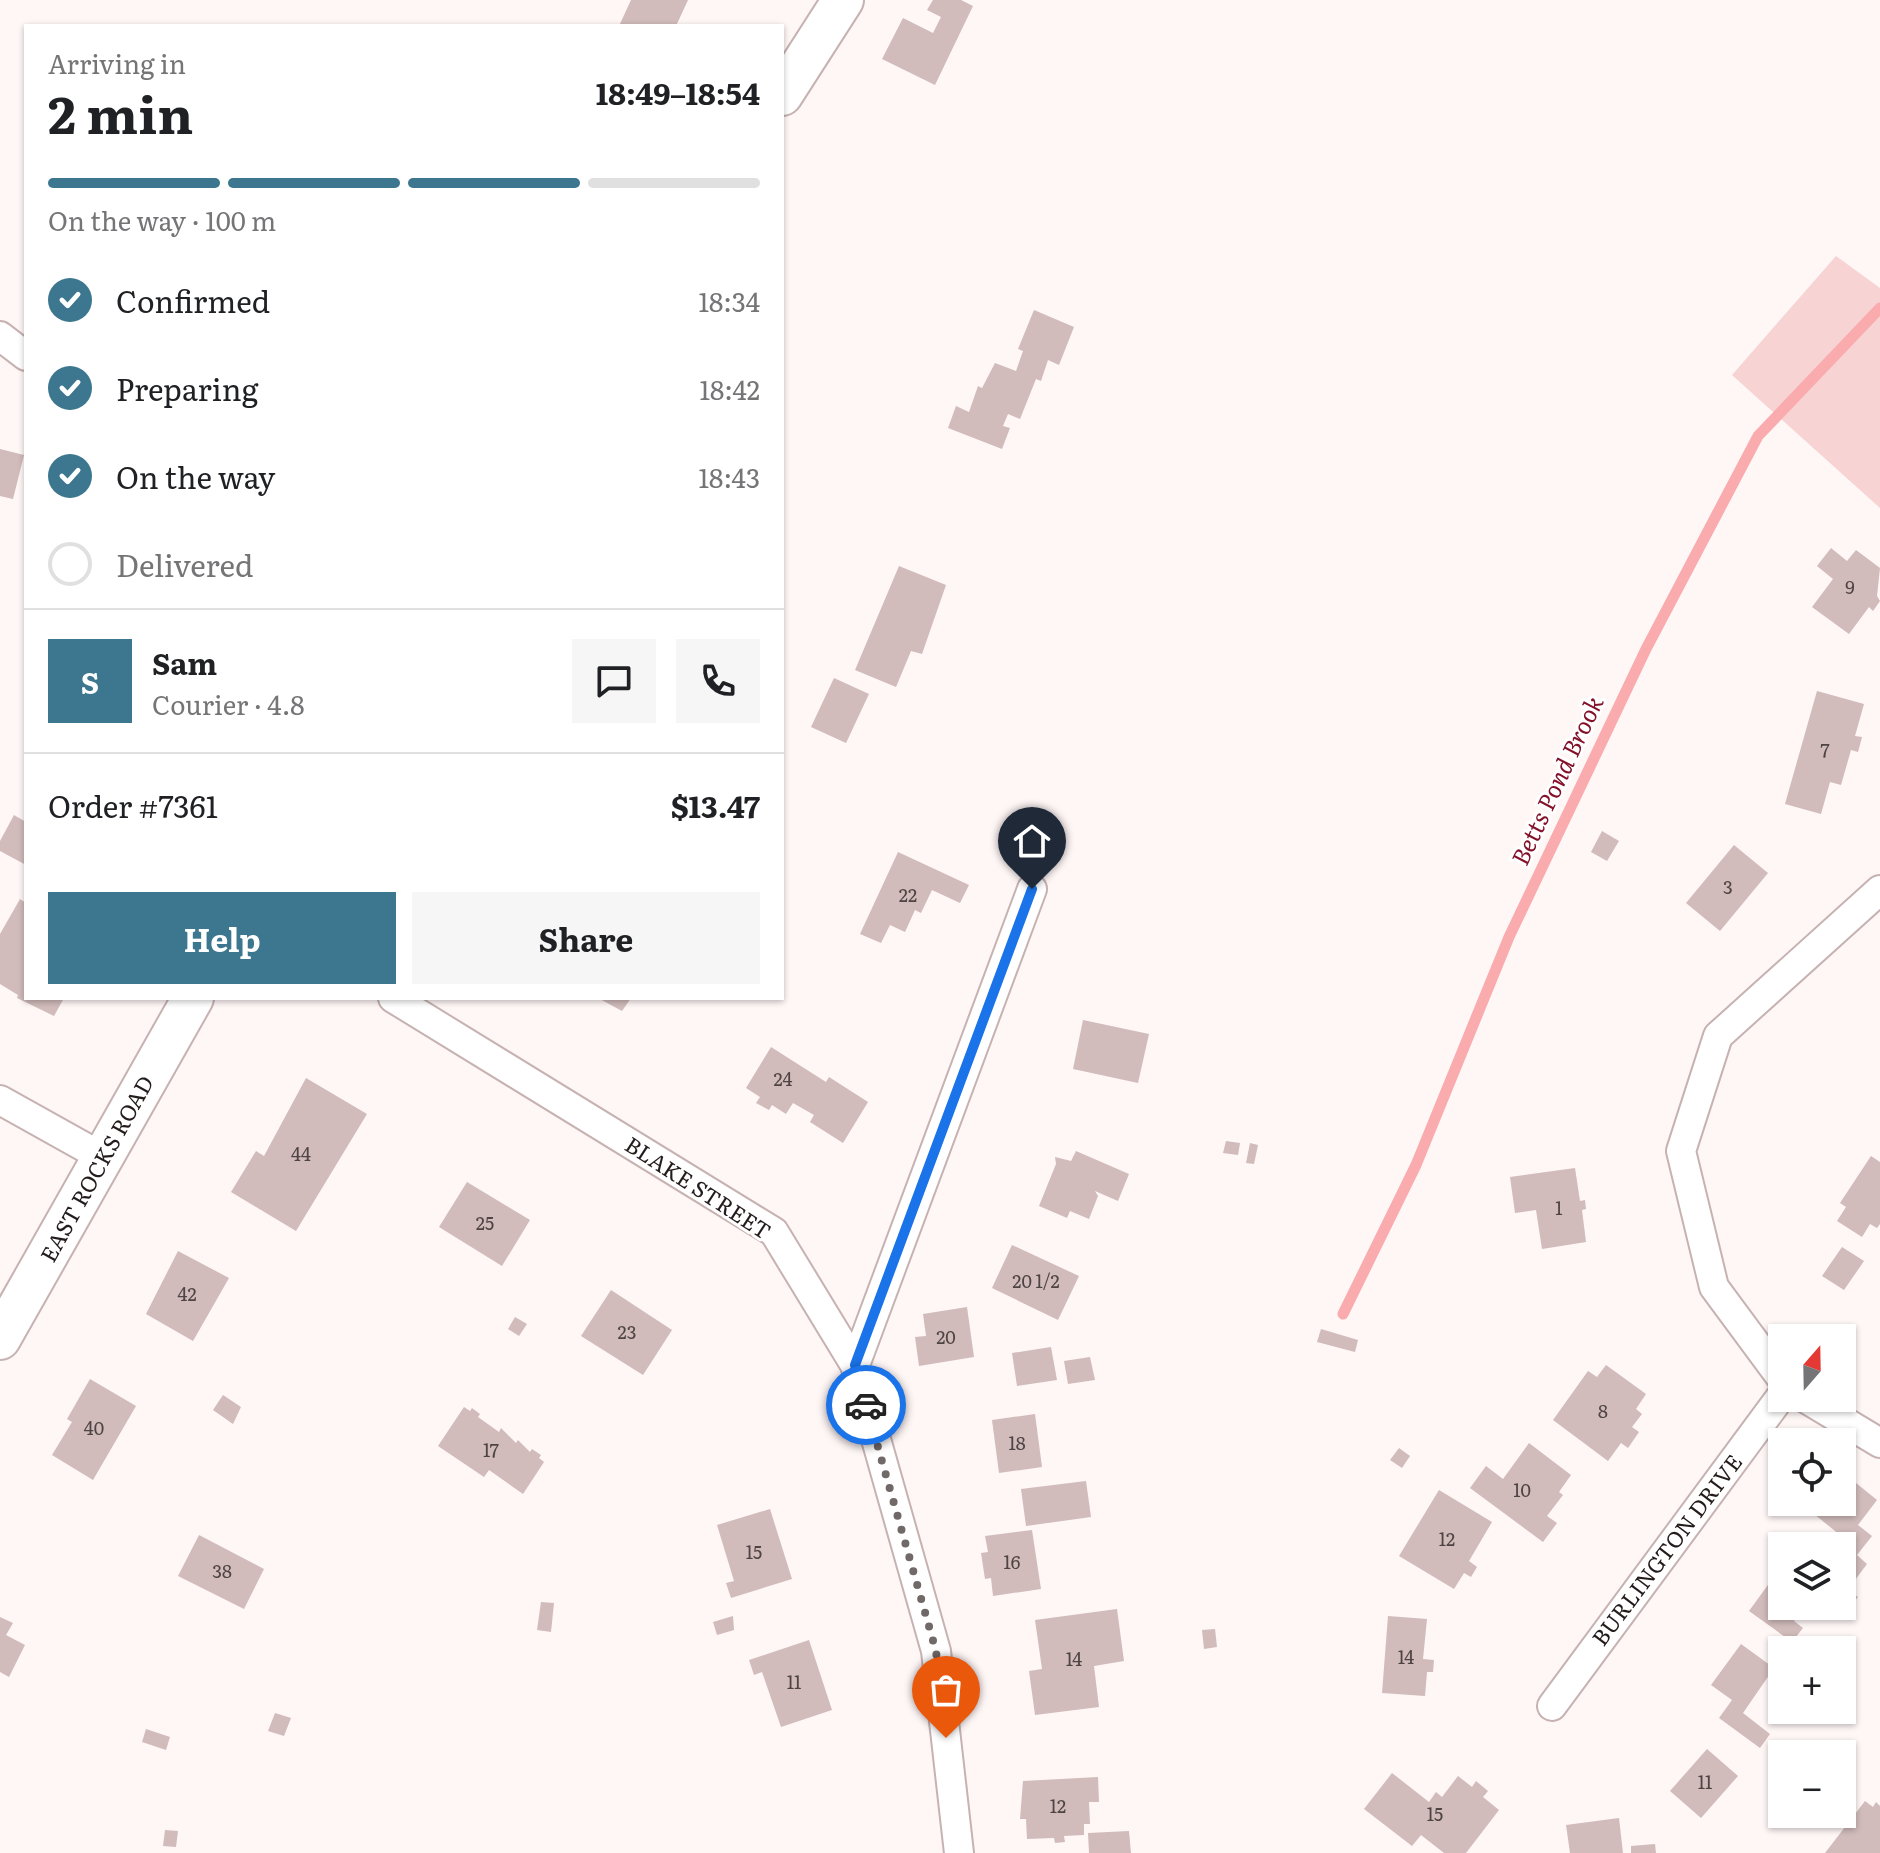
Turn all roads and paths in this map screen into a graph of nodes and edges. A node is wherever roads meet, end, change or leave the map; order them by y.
1 (843, 0) edge
2 (784, 92) edge
3 (0, 336) edge
4 (24, 354) edge
5 (1032, 889) dead end
6 (1880, 890) edge
7 (192, 1000) edge
8 (396, 1000) edge
9 (0, 1100) edge
10 (104, 1158) junction
11 (0, 1339) edge
12 (1768, 1360) edge
13 (855, 1365) junction
14 (1769, 1412) edge
15 (1828, 1412) edge
16 (1880, 1443) edge
17 (1552, 1706) dead end
18 (959, 1853) edge

1 - 2 street
3 - 4 street
5 - 13 street
6 - 12 street
7 - 10 street, EAST ROCKS ROAD
8 - 13 street, BLAKE STREET
9 - 10 street
10 - 11 street, EAST ROCKS ROAD
13 - 18 street, BLAKE STREET
14 - 17 street, BURLINGTON DRIVE
15 - 16 street

